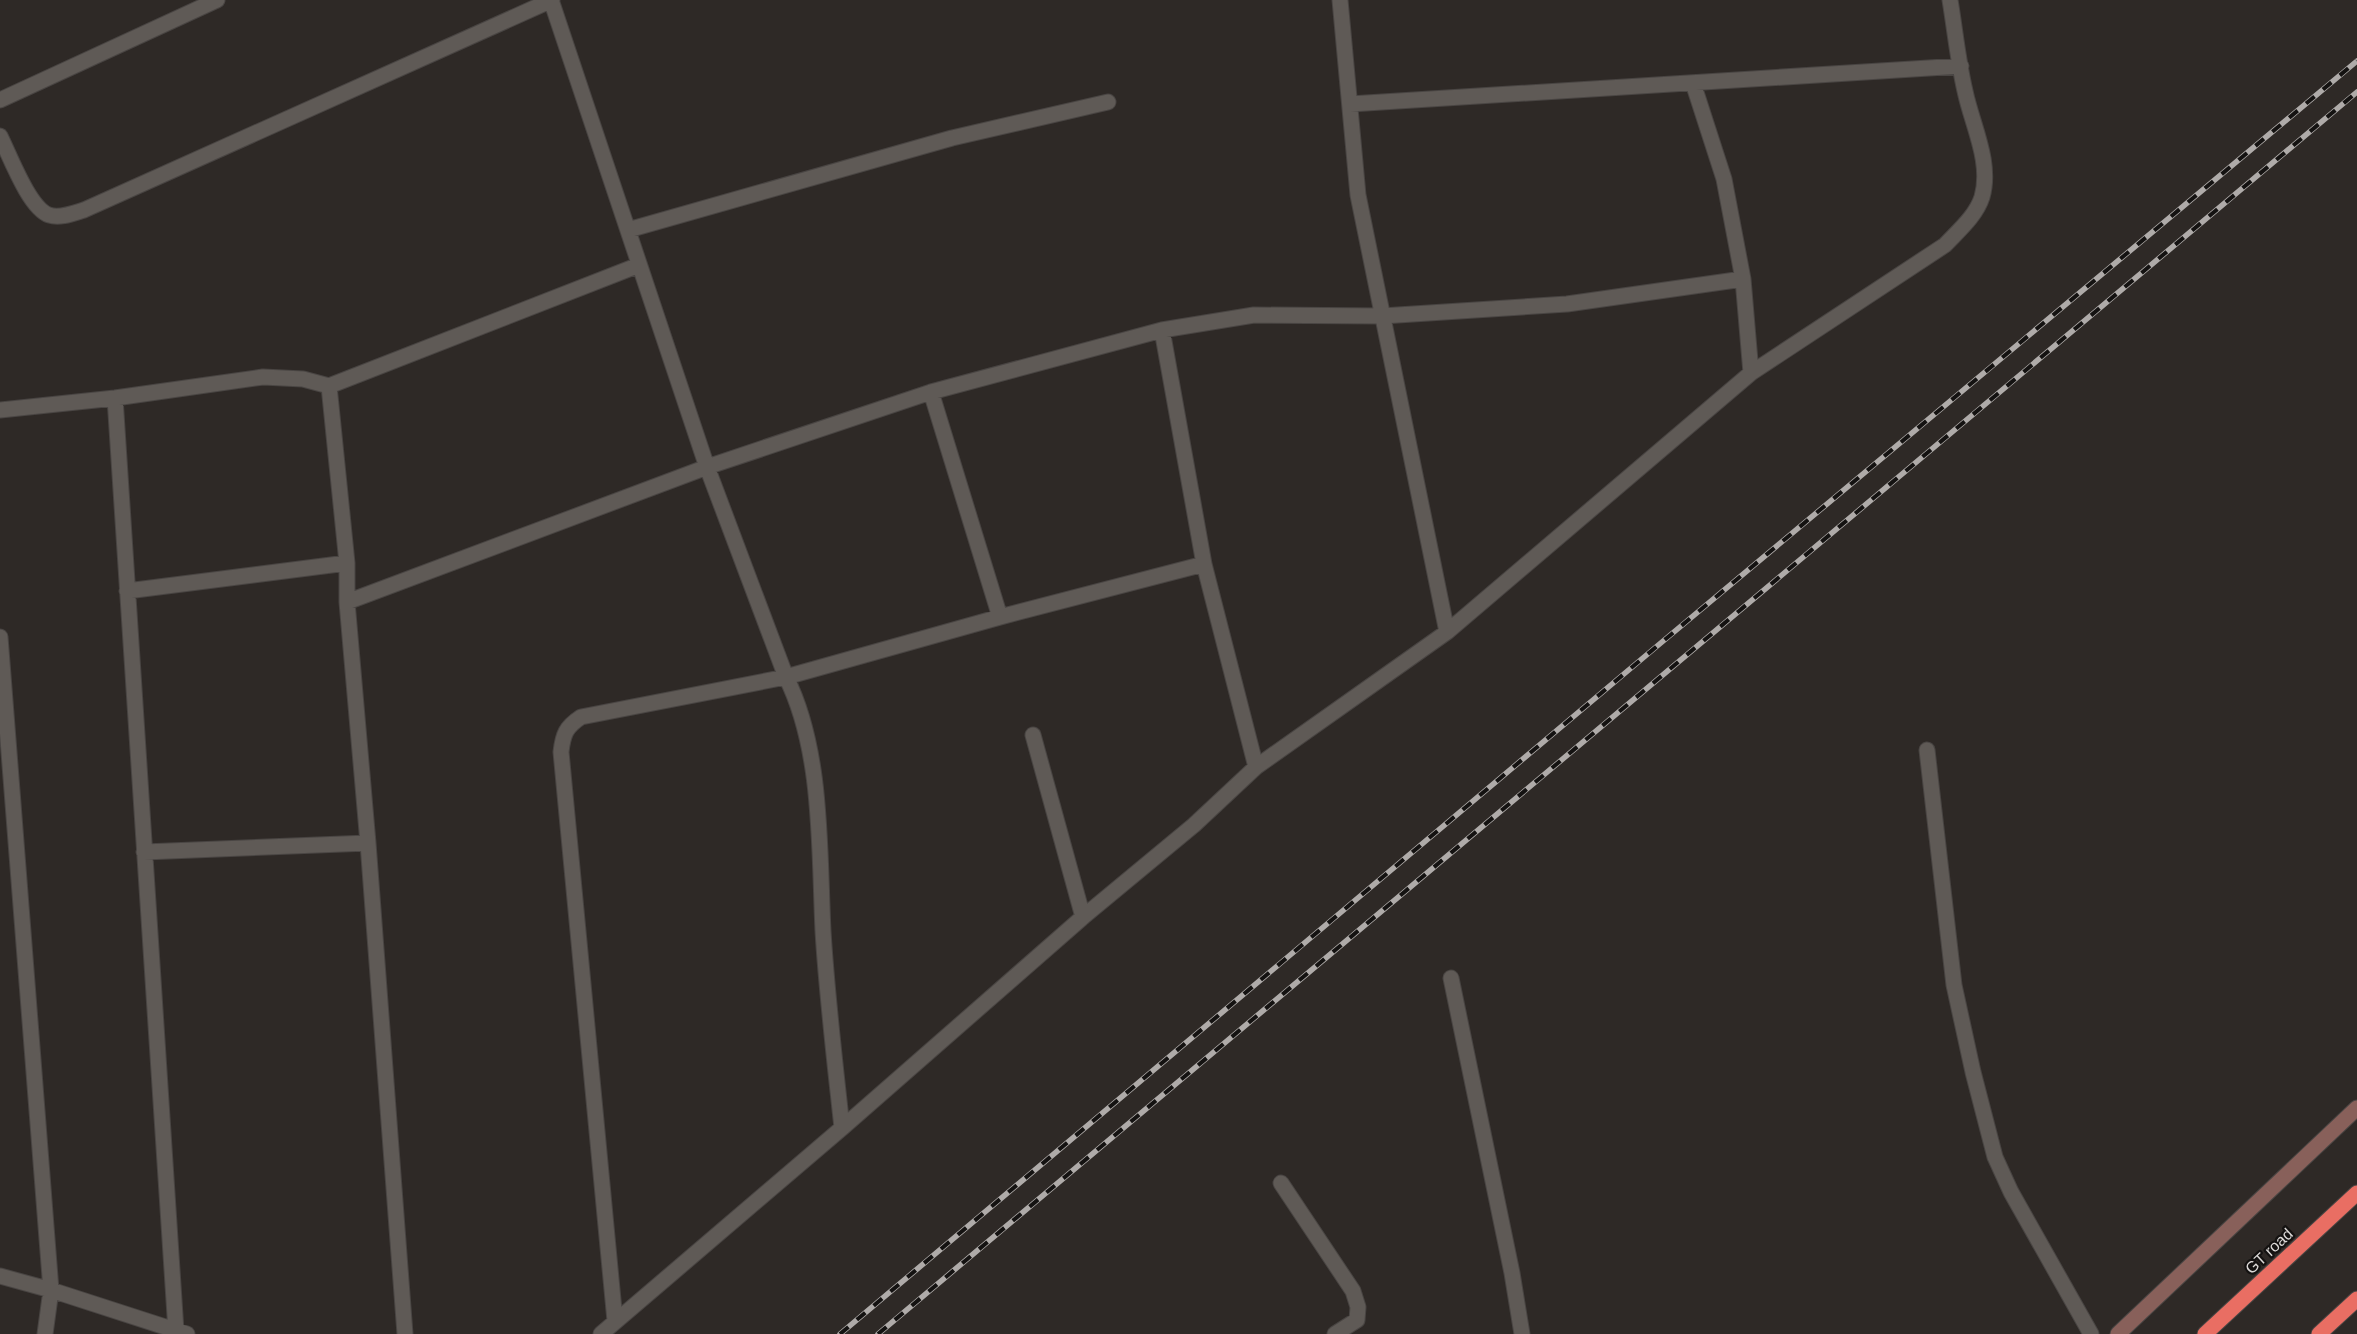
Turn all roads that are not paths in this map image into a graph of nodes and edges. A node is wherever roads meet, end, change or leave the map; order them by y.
1 (216, 0) edge
2 (552, 0) edge
3 (1340, 0) edge
4 (1950, 0) edge
5 (1961, 66) junction
6 (1693, 83) junction
7 (0, 100) edge
8 (1108, 102) dead end
9 (1350, 104) junction
10 (0, 136) edge
11 (628, 230) junction
12 (639, 265) junction
13 (1743, 279) junction
14 (1382, 316) junction
15 (1162, 330) junction
16 (1752, 373) junction
17 (329, 386) junction
18 (931, 392) junction
19 (115, 398) junction
20 (0, 410) edge
21 (707, 468) junction
22 (347, 563) junction
23 (1204, 564) junction
24 (127, 591) junction
25 (347, 602) junction
26 (1000, 617) junction
27 (1447, 632) junction
28 (0, 638) edge
29 (786, 677) junction
30 (1032, 735) dead end
31 (1927, 750) dead end
32 (1256, 766) junction
33 (368, 843) junction
34 (144, 852) junction
35 (1083, 917) junction
36 (1451, 978) dead end
37 (2357, 1108) edge
38 (842, 1128) junction
39 (1281, 1183) dead end
40 (2357, 1193) edge
41 (0, 1276) edge
42 (51, 1290) junction
43 (2357, 1299) edge
44 (615, 1321) junction
45 (181, 1332) edge
46 (45, 1334) edge
47 (405, 1334) edge
48 (601, 1334) edge
49 (1334, 1334) edge
50 (1522, 1334) edge
51 (2090, 1334) edge
52 (2118, 1334) edge
53 (2204, 1334) edge
54 (2319, 1334) edge

1 - 7 street
2 - 10 street
2 - 11 street
3 - 9 street
4 - 5 street
5 - 6 street
5 - 16 street
6 - 9 street
6 - 13 street
8 - 11 street
9 - 14 street
11 - 12 street
12 - 17 street
12 - 21 street
13 - 14 street
13 - 16 street
14 - 15 street
14 - 27 street
15 - 18 street
15 - 23 street
16 - 27 street
17 - 19 street
17 - 22 street
18 - 21 street
18 - 26 street
19 - 20 street
19 - 24 street
21 - 25 street
21 - 29 street
22 - 24 street
22 - 25 street
23 - 26 street
23 - 32 street
24 - 34 street
25 - 33 street
26 - 29 street
27 - 32 street
28 - 42 street
29 - 38 street
29 - 44 street
30 - 35 street
31 - 51 street
32 - 35 street
33 - 34 street
33 - 47 street
34 - 45 street
35 - 38 street
36 - 50 street
37 - 52 main road
38 - 44 street
39 - 49 street
40 - 53 highway, GT road
41 - 42 street
42 - 45 street
42 - 46 street
43 - 54 highway
44 - 48 street

